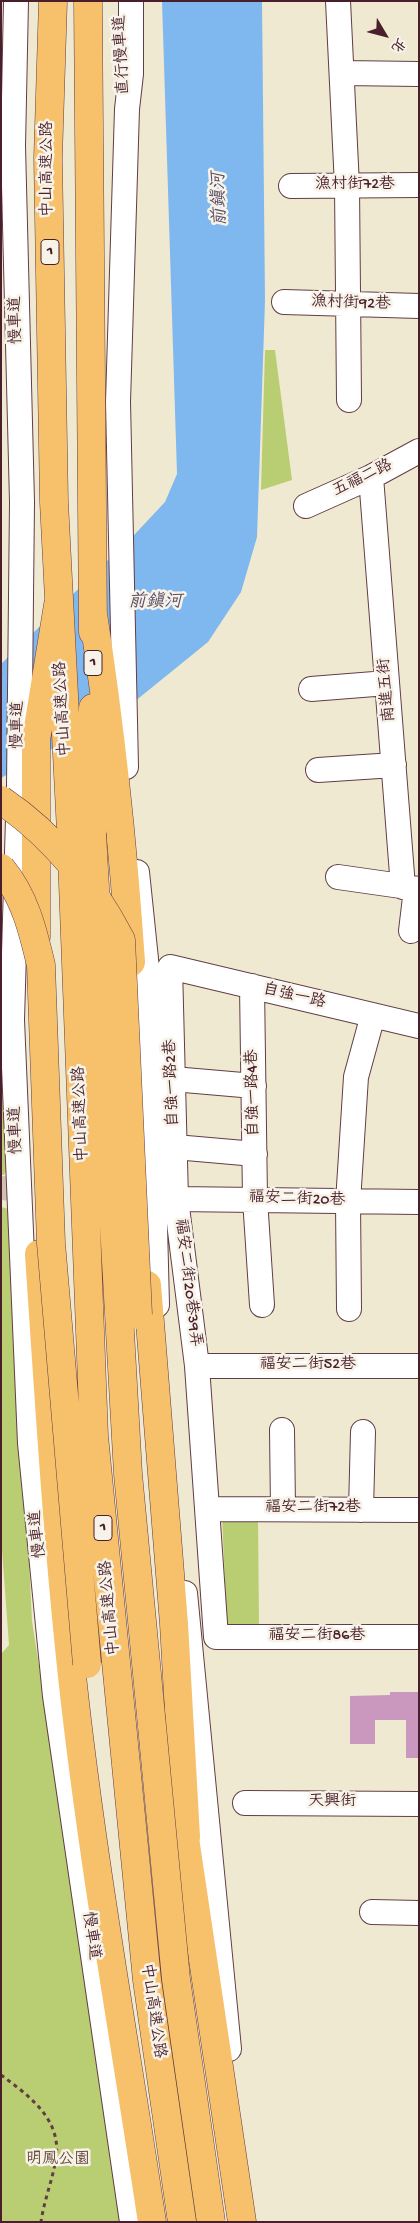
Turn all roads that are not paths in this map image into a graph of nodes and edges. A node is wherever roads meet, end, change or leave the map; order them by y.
1 (10, 1) edge
2 (16, 1) edge
3 (43, 1) edge
4 (54, 1) edge
5 (88, 1) edge
6 (100, 1) edge
7 (121, 1) edge
8 (131, 1) edge
9 (338, 1) edge
10 (343, 73) junction
11 (419, 74) edge
12 (127, 108) junction
13 (89, 135) junction
14 (13, 146) junction
15 (48, 158) junction
16 (419, 185) edge
17 (291, 186) dead end
18 (347, 186) junction
19 (284, 302) dead end
20 (348, 304) junction
21 (419, 306) edge
22 (349, 400) dead end
23 (419, 451) edge
24 (371, 477) junction
25 (306, 506) dead end
26 (58, 605) junction
27 (93, 614) junction
28 (387, 682) junction
29 (310, 689) dead end
30 (394, 765) junction
31 (318, 770) dead end
32 (14, 785) edge
33 (1, 868) edge
34 (338, 877) dead end
35 (414, 889) edge
36 (1, 891) edge
37 (412, 931) dead end
38 (170, 967) joint
39 (41, 978) junction
40 (252, 986) junction
41 (373, 1015) junction
42 (419, 1026) edge
43 (173, 1079) junction
44 (254, 1086) junction
45 (174, 1147) junction
46 (255, 1154) junction
47 (176, 1199) junction
48 (255, 1199) junction
49 (348, 1202) junction
50 (419, 1202) edge
51 (262, 1305) dead end
52 (349, 1309) dead end
53 (197, 1366) junction
54 (419, 1366) edge
55 (282, 1430) dead end
56 (363, 1432) dead end
57 (207, 1509) junction
58 (283, 1509) junction
59 (361, 1510) junction
60 (419, 1510) edge
61 (216, 1637) joint
62 (419, 1637) edge
63 (245, 1803) dead end
64 (419, 1804) edge
65 (186, 1837) junction
66 (372, 1912) dead end
67 (419, 1913) edge
68 (125, 2049) junction
69 (132, 2222) edge
70 (152, 2222) edge
71 (182, 2222) edge
72 (212, 2222) edge
73 (242, 2222) edge
74 (255, 2222) edge

1 - 14 street
2 - 14 street, 慢車道
3 - 15 highway
4 - 15 highway, 中山高速公路 / 1
5 - 13 highway, 中山高速公路 / 1
6 - 13 highway
7 - 12 street, 直行慢車道
8 - 12 street
9 - 10 street
10 - 11 street
10 - 18 street
12 - 74 street
13 - 27 highway, 中山高速公路 / 1
14 - 32 street, 慢車道
15 - 26 highway, 中山高速公路 / 1
16 - 18 street, 漁村街72巷
17 - 18 street, 漁村街72巷
18 - 20 street
19 - 20 street, 漁村街92巷
20 - 21 street, 漁村街92巷
20 - 22 street
23 - 24 street, 五福二路
24 - 25 street, 五福二路
24 - 28 street, 南進五街
26 - 32 highway
26 - 71 highway, 中山高速公路 / 1, bridge
27 - 65 highway
27 - 72 highway, 中山高速公路 / 1, bridge
28 - 29 street
28 - 30 street, 南進五街
30 - 31 street
30 - 35 street, 南進五街
32 - 65 highway, bridge
32 - 68 highway
32 - 69 street, 慢車道
33 - 39 highway, bridge
34 - 35 street
35 - 37 street
36 - 39 highway
38 - 40 street, 自強一路
38 - 43 street, 自強一路2巷
39 - 68 highway, bridge
40 - 41 street, 自強一路
40 - 44 street, 自強一路4巷
41 - 42 street, 自強一路
41 - 49 street
43 - 44 street
43 - 45 street, 自強一路2巷
44 - 46 street, 自強一路4巷
45 - 46 street
45 - 47 street, 自強一路2巷
46 - 48 street, 自強一路4巷
47 - 48 street, 福安二街20巷
47 - 53 street, 福安二街20巷39弄
48 - 49 street, 福安二街20巷
48 - 51 street, 自強一路4巷
49 - 50 street, 福安二街20巷
49 - 52 street
53 - 54 street, 福安二街52巷
53 - 57 street, 福安二街20巷39弄
55 - 58 street
56 - 59 street
57 - 58 street, 福安二街72巷
57 - 61 street, 福安二街20巷39弄
58 - 59 street, 福安二街72巷
59 - 60 street, 福安二街72巷
61 - 62 street, 福安二街86巷
63 - 64 street, 天興街
65 - 73 highway
66 - 67 street
68 - 70 highway

